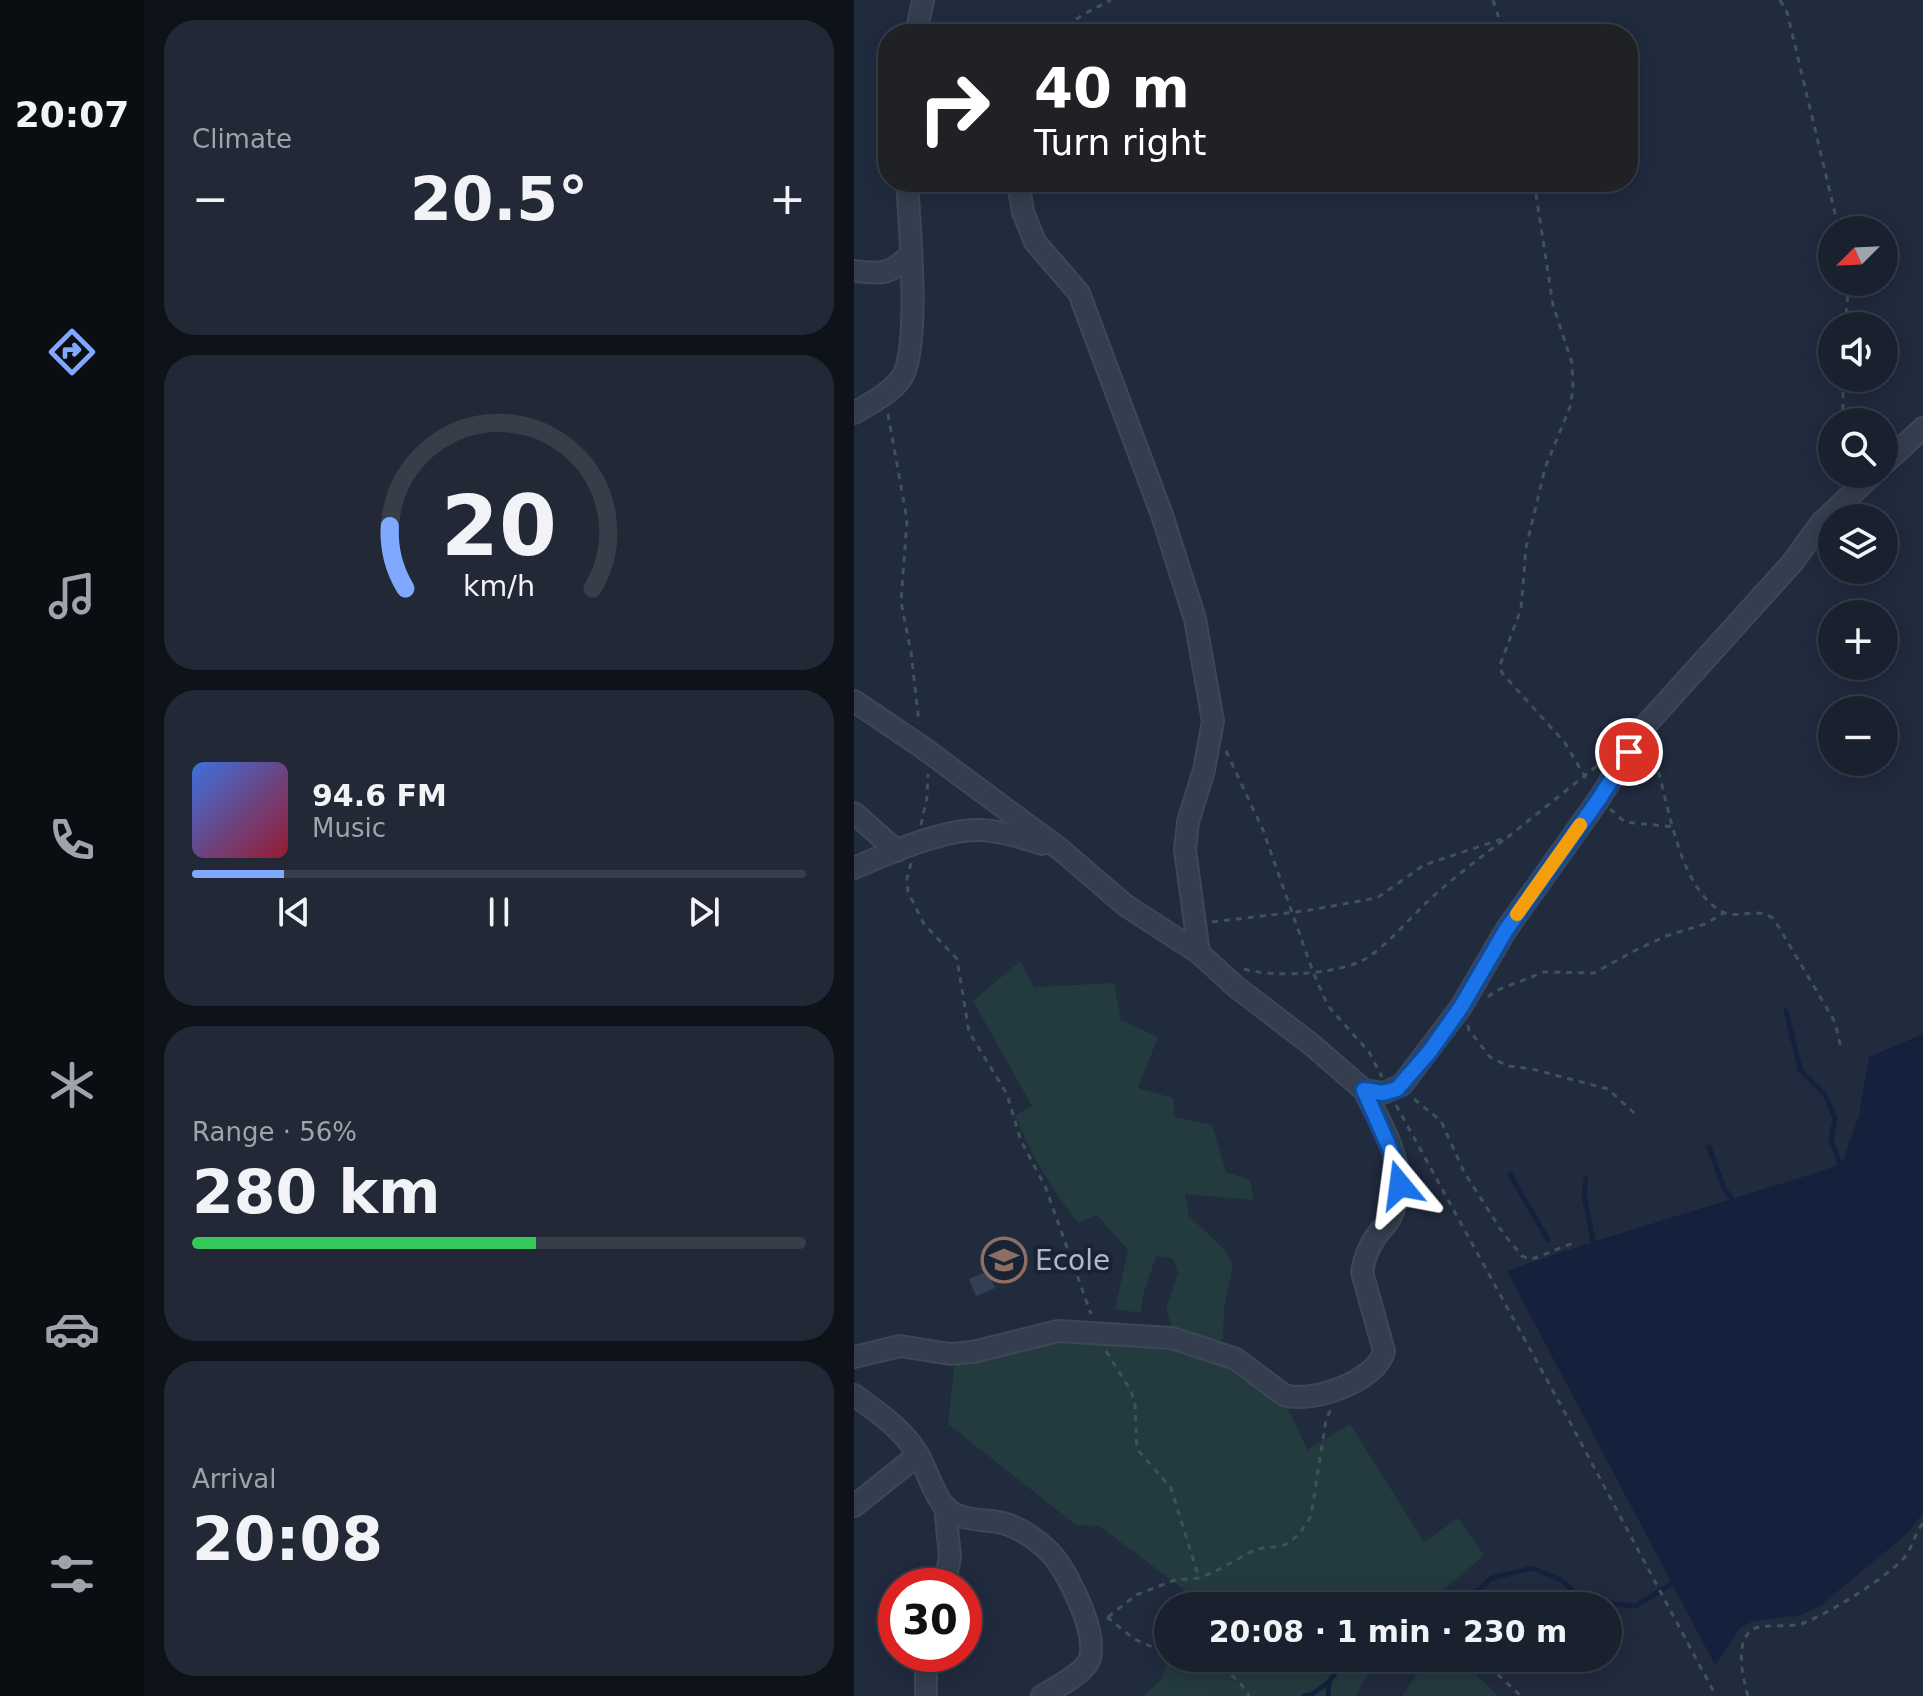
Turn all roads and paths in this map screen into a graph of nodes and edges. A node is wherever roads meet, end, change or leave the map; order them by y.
1 (923, 0) edge
2 (1111, 0) edge
3 (1493, 0) edge
4 (1780, 0) edge
5 (918, 24) edge
6 (1070, 24) edge
7 (1501, 24) edge
8 (908, 192) edge
9 (1020, 192) edge
10 (1536, 192) edge
11 (1836, 216) edge
12 (911, 254) junction
13 (854, 271) edge
14 (884, 392) junction
15 (854, 413) edge
16 (1923, 428) edge
17 (1898, 451) edge
18 (1856, 488) edge
19 (854, 701) edge
20 (922, 747) junction
21 (1225, 749) dead end
22 (1599, 799) junction
23 (854, 813) edge
24 (1674, 827) dead end
25 (1508, 837) dead end
26 (907, 848) junction
27 (1061, 850) junction
28 (854, 868) edge
29 (1724, 913) dead end
30 (1199, 953) junction
31 (1234, 964) dead end
32 (1313, 972) junction
33 (1486, 999) dead end
34 (1461, 1007) junction
35 (1364, 1090) junction
36 (1391, 1096) junction
37 (1634, 1113) dead end
38 (1573, 1243) dead end
39 (1099, 1333) junction
40 (854, 1357) edge
41 (854, 1395) edge
42 (1343, 1402) dead end
43 (918, 1455) junction
44 (854, 1506) edge
45 (945, 1506) junction
46 (1923, 1523) edge
47 (948, 1568) edge
48 (1199, 1578) junction
49 (1154, 1648) edge
50 (926, 1672) edge
51 (1231, 1672) edge
52 (1495, 1672) edge
53 (926, 1696) edge
54 (1042, 1696) edge
55 (1249, 1696) edge
56 (1521, 1696) edge
57 (1716, 1696) edge
58 (1748, 1696) edge

1 - 5 street
2 - 6 path
3 - 7 path
4 - 11 path
8 - 12 street
9 - 30 street
10 - 22 path
12 - 13 street
12 - 14 street
14 - 15 street
14 - 20 path
16 - 17 street
18 - 22 street
19 - 20 street
20 - 26 path
20 - 27 street
21 - 32 path
22 - 24 path
22 - 34 street
23 - 26 street
25 - 32 path
26 - 27 street
26 - 28 street
26 - 39 path
27 - 30 street
29 - 33 path
30 - 35 street
31 - 32 path
32 - 36 path
34 - 36 street
34 - 37 path
35 - 36 street
35 - 39 street
36 - 38 path
36 - 57 path
39 - 40 street
39 - 48 path
41 - 43 street
42 - 48 path
43 - 44 street
43 - 45 street
45 - 47 street
45 - 54 street
46 - 58 path
48 - 49 path
50 - 53 street
51 - 55 path
52 - 56 path

